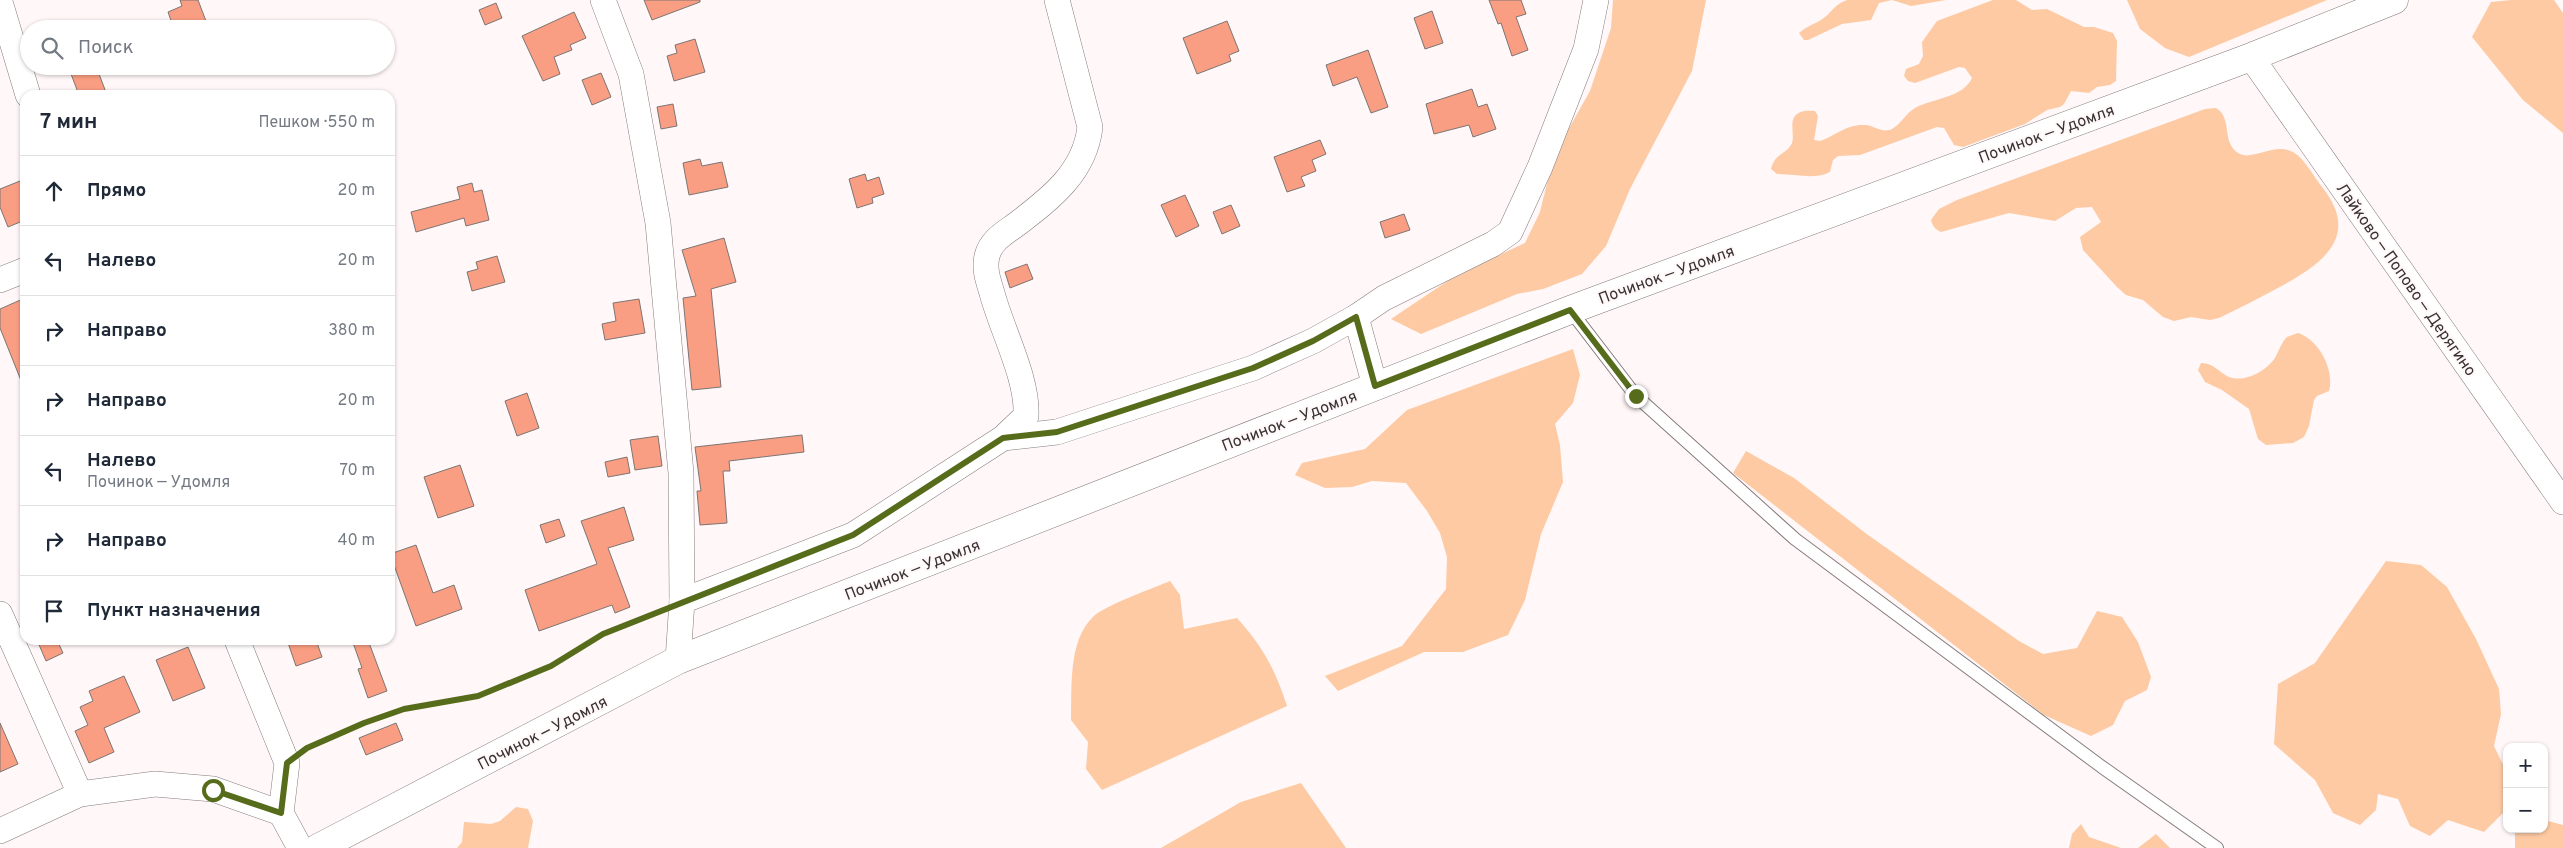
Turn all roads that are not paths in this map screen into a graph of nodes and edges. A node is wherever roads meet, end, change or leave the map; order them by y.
1 (603, 0) edge
2 (1056, 0) edge
3 (1596, 0) edge
4 (2394, 0) edge
5 (0, 2) edge
6 (2251, 57) junction
7 (20, 65) edge
8 (23, 75) edge
9 (27, 90) edge
10 (20, 272) edge
11 (0, 280) edge
12 (1570, 310) junction
13 (1356, 317) junction
14 (1375, 386) junction
15 (1003, 438) junction
16 (2563, 502) edge
17 (682, 601) junction
18 (0, 614) edge
19 (239, 645) edge
20 (678, 660) junction
21 (80, 794) junction
22 (281, 813) junction
23 (0, 831) edge
24 (300, 848) edge
25 (318, 848) edge
26 (2217, 848) edge

1 - 17 street
2 - 15 street
3 - 13 street
4 - 6 main road, Починок — Удомля
5 - 7 street
6 - 12 main road, Починок — Удомля
6 - 16 street, Лайково — Попово — Дерягино
8 - 9 street
10 - 11 street
12 - 14 main road, Починок — Удомля
12 - 26 lane
13 - 14 street
13 - 15 street
14 - 20 main road, Починок — Удомля
15 - 17 street
17 - 20 street
18 - 21 street
19 - 22 street
20 - 25 main road, Починок — Удомля
21 - 22 street
21 - 23 street
22 - 24 street

